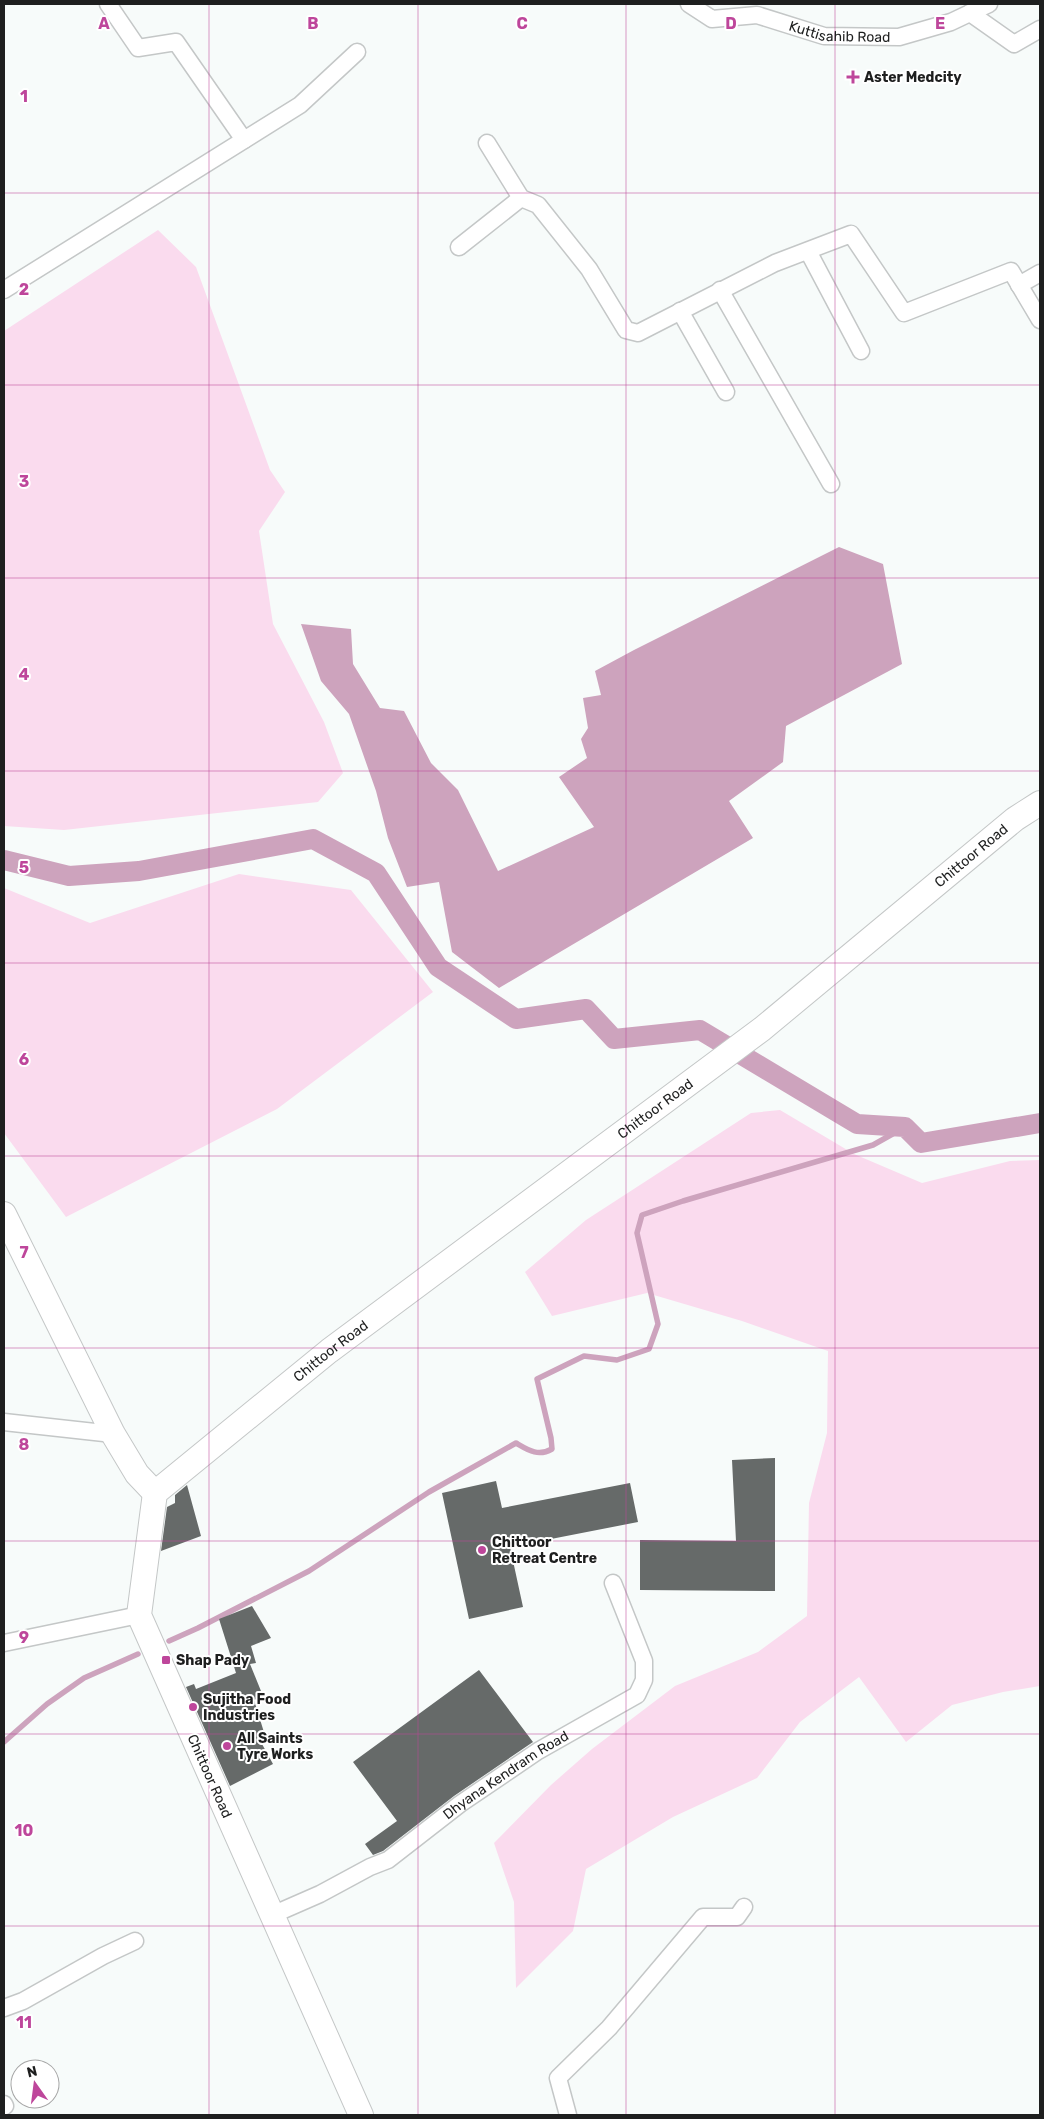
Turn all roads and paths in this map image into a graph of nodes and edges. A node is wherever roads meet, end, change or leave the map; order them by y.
1 (108, 4) edge
2 (689, 4) edge
3 (989, 4) edge
4 (970, 13) junction
5 (1040, 28) edge
6 (357, 52) dead end
7 (244, 140) junction
8 (487, 143) dead end
9 (521, 198) junction
10 (459, 247) dead end
11 (808, 251) junction
12 (1040, 273) edge
13 (1019, 285) junction
14 (4, 290) edge
15 (720, 290) junction
16 (680, 311) junction
17 (1040, 320) edge
18 (861, 352) dead end
19 (726, 392) dead end
20 (830, 484) dead end
21 (1040, 803) edge
22 (4, 1214) edge
23 (4, 1422) edge
24 (113, 1434) junction
25 (155, 1493) junction
26 (613, 1583) dead end
27 (139, 1615) junction
28 (4, 1643) edge
29 (744, 1907) dead end
30 (272, 1915) junction
31 (135, 1942) dead end
32 (4, 2008) edge
33 (361, 2115) edge
34 (568, 2115) edge

1 - 7 street
2 - 4 street, Kuttisahib Road
3 - 4 street, Kuttisahib Road
4 - 5 street
6 - 7 street
7 - 14 street
8 - 9 street
9 - 10 street
9 - 16 street
11 - 13 street
11 - 15 street
11 - 18 street
12 - 13 street
13 - 17 street
15 - 16 street
15 - 20 street
16 - 19 street
21 - 25 main road, Chittoor Road
22 - 24 main road
23 - 24 street
24 - 25 main road
25 - 27 main road
26 - 30 street, Dhyana Kendram Road
27 - 28 street
27 - 30 main road, Chittoor Road
29 - 34 street
30 - 33 main road, Chittoor Road
31 - 32 street

